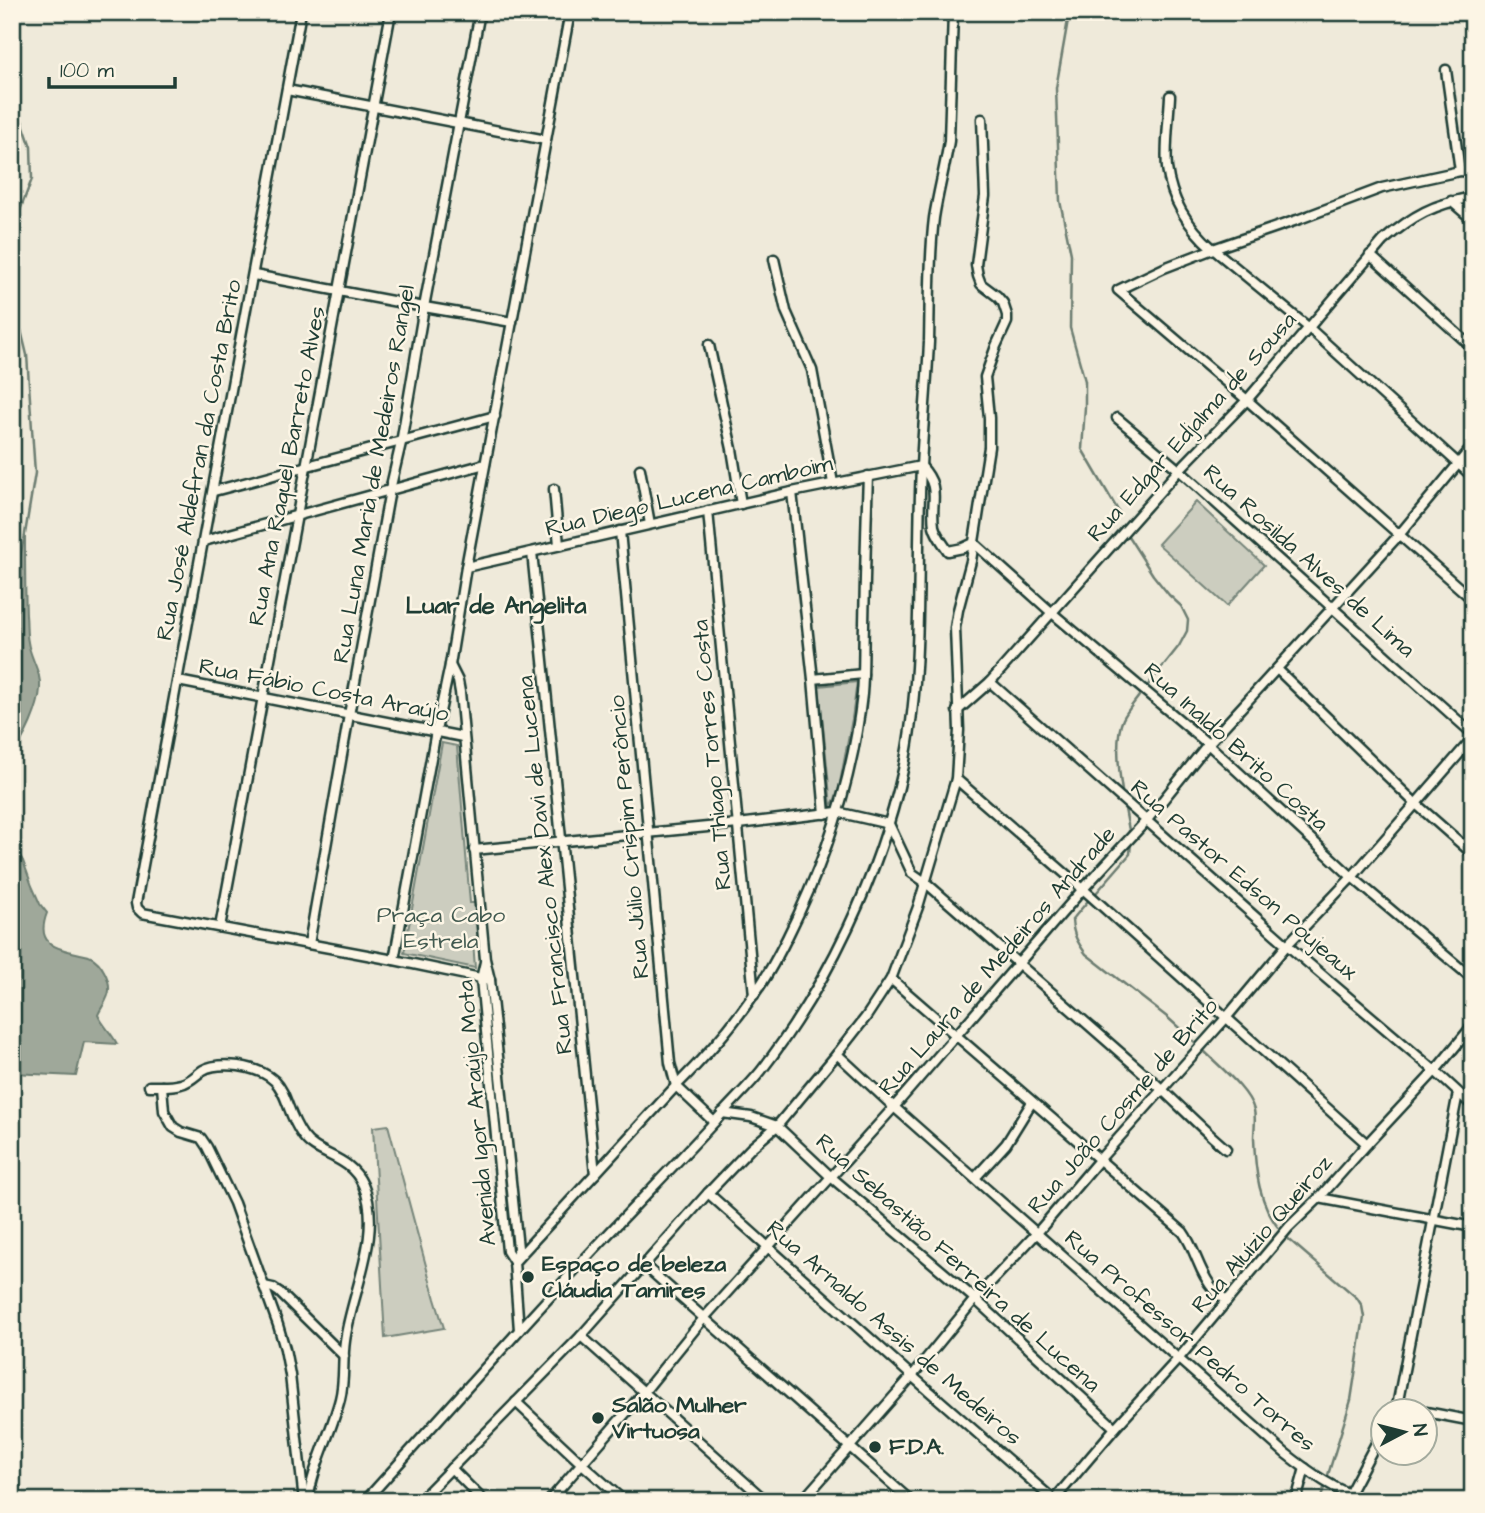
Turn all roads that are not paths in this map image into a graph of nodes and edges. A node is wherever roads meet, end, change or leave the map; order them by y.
1 (302, 12) edge
2 (391, 12) edge
3 (480, 12) edge
4 (570, 12) edge
5 (953, 12) edge
6 (1446, 70) dead end
7 (287, 90) junction
8 (1170, 96) dead end
9 (373, 106) junction
10 (982, 119) dead end
11 (458, 122) junction
12 (547, 140) junction
13 (1460, 171) junction
14 (1473, 172) edge
15 (1473, 197) edge
16 (1451, 201) junction
17 (1473, 220) edge
18 (1213, 249) junction
19 (1370, 255) junction
20 (774, 259) dead end
21 (254, 275) junction
22 (339, 291) junction
23 (424, 307) junction
24 (512, 322) junction
25 (1308, 327) junction
26 (709, 345) dead end
27 (1473, 348) edge
28 (1247, 400) junction
29 (495, 416) junction
30 (1117, 418) dead end
31 (401, 443) junction
32 (1473, 446) edge
33 (1457, 463) junction
34 (485, 464) junction
35 (307, 466) junction
36 (921, 466) junction
37 (640, 469) dead end
38 (1179, 470) junction
39 (867, 476) junction
40 (1473, 477) edge
41 (833, 483) junction
42 (554, 489) dead end
43 (390, 490) junction
44 (214, 491) junction
45 (793, 492) junction
46 (741, 504) junction
47 (708, 511) junction
48 (297, 515) junction
49 (650, 524) junction
50 (620, 531) junction
51 (1399, 535) junction
52 (204, 541) junction
53 (974, 543) junction
54 (559, 545) junction
55 (532, 552) junction
56 (466, 567) junction
57 (1473, 600) edge
58 (1333, 608) junction
59 (1051, 612) junction
60 (450, 666) junction
61 (1277, 669) junction
62 (863, 674) junction
63 (813, 679) junction
64 (178, 681) junction
65 (990, 682) junction
66 (263, 698) junction
67 (957, 710) junction
68 (349, 715) junction
69 (436, 731) junction
70 (1473, 736) edge
71 (463, 737) junction
72 (1208, 744) junction
73 (956, 779) junction
74 (1415, 803) junction
75 (837, 812) junction
76 (825, 814) junction
77 (1147, 820) junction
78 (738, 824) junction
79 (889, 824) junction
80 (649, 833) junction
81 (563, 841) junction
82 (474, 850) junction
83 (1473, 854) edge
84 (1352, 877) junction
85 (925, 882) junction
86 (1083, 889) junction
87 (220, 927) junction
88 (309, 944) junction
89 (1287, 945) junction
90 (394, 960) junction
91 (1019, 963) junction
92 (485, 979) junction
93 (891, 979) junction
94 (1473, 979) edge
95 (754, 995) junction
96 (1226, 1018) junction
97 (1473, 1025) edge
98 (956, 1037) junction
99 (837, 1054) junction
100 (1435, 1071) junction
101 (149, 1086) dead end
102 (162, 1086) junction
103 (676, 1086) junction
104 (1162, 1089) junction
105 (1458, 1093) junction
106 (1032, 1102) junction
107 (1473, 1106) edge
108 (894, 1107) junction
109 (722, 1113) junction
110 (715, 1122) junction
111 (777, 1126) junction
112 (1367, 1144) junction
113 (1226, 1149) dead end
114 (1100, 1160) junction
115 (596, 1174) junction
116 (831, 1177) junction
117 (975, 1178) junction
118 (708, 1194) junction
119 (1319, 1198) junction
120 (1434, 1219) junction
121 (1473, 1227) edge
122 (1037, 1233) junction
123 (768, 1248) junction
124 (514, 1262) junction
125 (644, 1265) junction
126 (264, 1286) junction
127 (975, 1299) junction
128 (1227, 1301) junction
129 (704, 1318) junction
130 (519, 1330) junction
131 (581, 1336) junction
132 (344, 1356) junction
133 (1179, 1358) junction
134 (912, 1376) junction
135 (644, 1392) junction
136 (1397, 1398) edge
137 (516, 1402) junction
138 (1440, 1415) edge
139 (1473, 1422) edge
140 (1115, 1428) junction
141 (849, 1447) junction
142 (1370, 1454) edge
143 (581, 1463) junction
144 (451, 1468) junction
145 (1305, 1468) junction
146 (1349, 1494) junction
147 (1054, 1500) edge
148 (306, 1501) edge
149 (365, 1501) edge
150 (419, 1501) edge
151 (484, 1501) edge
152 (550, 1501) edge
153 (624, 1501) edge
154 (766, 1501) edge
155 (802, 1501) edge
156 (911, 1501) edge
157 (1296, 1501) edge
158 (1367, 1501) edge

1 - 7 street, Rua José Aldefran da Costa Brito
2 - 9 street, Rua Ana Raquel Barreto Alves
3 - 11 street, Rua Luna Maria de Medeiros Rangel
4 - 12 street
5 - 36 street
6 - 13 street
7 - 9 street
7 - 21 street, Rua José Aldefran da Costa Brito
8 - 18 street
9 - 11 street
9 - 22 street, Rua Ana Raquel Barreto Alves
10 - 53 street
11 - 12 street
11 - 23 street, Rua Luna Maria de Medeiros Rangel
12 - 24 street
13 - 14 street
13 - 18 street
15 - 16 street, Rua Edgar Edjalma de Sousa
16 - 17 street
16 - 19 street, Rua Edgar Edjalma de Sousa
18 - 25 street
18 - 28 street
19 - 25 street, Rua Edgar Edjalma de Sousa
19 - 27 street
20 - 41 street
21 - 22 street
21 - 44 street, Rua José Aldefran da Costa Brito
22 - 23 street
22 - 35 street, Rua Ana Raquel Barreto Alves
23 - 24 street
23 - 31 street, Rua Luna Maria de Medeiros Rangel
24 - 29 street
25 - 28 street, Rua Edgar Edjalma de Sousa
25 - 33 street
26 - 46 street
28 - 38 street, Rua Edgar Edjalma de Sousa
28 - 51 street
29 - 31 street
29 - 34 street
30 - 38 street, Rua Rosilda Alves de Lima
31 - 35 street
31 - 43 street, Rua Luna Maria de Medeiros Rangel
32 - 33 street, Rua Laura de Medeiros Andrade
33 - 40 street
33 - 51 street, Rua Laura de Medeiros Andrade
34 - 43 street
34 - 56 street
35 - 44 street
35 - 48 street, Rua Ana Raquel Barreto Alves
36 - 39 street, Rua Diego Lucena Camboim
36 - 53 street
36 - 79 street
37 - 49 street
38 - 58 street, Rua Rosilda Alves de Lima
38 - 59 street, Rua Edgar Edjalma de Sousa
39 - 41 street, Rua Diego Lucena Camboim
39 - 62 street
41 - 45 street, Rua Diego Lucena Camboim
42 - 54 street
43 - 48 street
43 - 68 street, Rua Luna Maria de Medeiros Rangel
44 - 52 street, Rua José Aldefran da Costa Brito
45 - 46 street, Rua Diego Lucena Camboim
45 - 63 street
46 - 47 street, Rua Diego Lucena Camboim
47 - 49 street, Rua Diego Lucena Camboim
47 - 78 street, Rua Thiago Torres Costa
48 - 52 street
48 - 66 street, Rua Ana Raquel Barreto Alves
49 - 50 street, Rua Diego Lucena Camboim
50 - 54 street, Rua Diego Lucena Camboim
50 - 80 street, Rua Júlio Crispim Perôncio
51 - 57 street
51 - 58 street, Rua Laura de Medeiros Andrade
52 - 64 street, Rua José Aldefran da Costa Brito
53 - 59 street, Rua Inaldo Brito Costa
53 - 67 street
54 - 55 street, Rua Diego Lucena Camboim
55 - 56 street, Rua Diego Lucena Camboim
55 - 81 street, Rua Francisco Alex Davi de Lucena
56 - 60 street
58 - 61 street, Rua Laura de Medeiros Andrade
58 - 70 street, Rua Rosilda Alves de Lima
59 - 65 street, Rua Edgar Edjalma de Sousa
59 - 72 street, Rua Inaldo Brito Costa
60 - 69 street
60 - 71 street, Avenida Igor Araújo Mota
61 - 72 street, Rua Laura de Medeiros Andrade
61 - 74 street
62 - 63 street
62 - 75 street
63 - 76 street
64 - 66 street, Rua Fábio Costa Araújo
64 - 87 street, Rua José Aldefran da Costa Brito
65 - 67 street, Rua Edgar Edjalma de Sousa
65 - 77 street, Rua Pastor Edson Poujeaux
66 - 68 street, Rua Fábio Costa Araújo
66 - 87 street, Rua Ana Raquel Barreto Alves
67 - 73 street
68 - 69 street, Rua Fábio Costa Araújo
68 - 88 street, Rua Luna Maria de Medeiros Rangel
69 - 71 street, Rua Fábio Costa Araújo
69 - 90 street
70 - 74 street, Rua João Cosme de Brito
71 - 82 street, Avenida Igor Araújo Mota
72 - 77 street, Rua Laura de Medeiros Andrade
72 - 84 street, Rua Inaldo Brito Costa
73 - 85 street
73 - 86 street
74 - 83 street
74 - 84 street, Rua João Cosme de Brito
75 - 76 street
75 - 79 street
75 - 95 street
76 - 78 street
77 - 86 street, Rua Laura de Medeiros Andrade
77 - 89 street, Rua Pastor Edson Poujeaux
78 - 80 street
78 - 95 street, Rua Thiago Torres Costa
79 - 85 street
79 - 109 street
80 - 81 street
80 - 103 street, Rua Júlio Crispim Perôncio
81 - 82 street
81 - 115 street, Rua Francisco Alex Davi de Lucena
82 - 92 street, Avenida Igor Araújo Mota
84 - 89 street, Rua João Cosme de Brito
84 - 94 street, Rua Inaldo Brito Costa
85 - 91 street
85 - 93 street
86 - 91 street, Rua Laura de Medeiros Andrade
86 - 96 street
87 - 88 street
88 - 90 street
89 - 96 street, Rua João Cosme de Brito
89 - 100 street, Rua Pastor Edson Poujeaux
90 - 92 street
91 - 98 street, Rua Laura de Medeiros Andrade
91 - 104 street
92 - 124 street, Avenida Igor Araújo Mota
93 - 98 street
93 - 99 street
95 - 103 street
96 - 104 street, Rua João Cosme de Brito
96 - 112 street
97 - 100 street, Rua Aluízio Queiroz
98 - 106 street
98 - 108 street, Rua Laura de Medeiros Andrade
99 - 108 street, Rua Professor Pedro Torres
99 - 111 street
100 - 105 street, Rua Pastor Edson Poujeaux
100 - 112 street, Rua Aluízio Queiroz
101 - 102 street
102 - 126 street
102 - 132 street
103 - 110 street
103 - 115 street
104 - 113 street
104 - 114 street, Rua João Cosme de Brito
105 - 107 street, Rua Pastor Edson Poujeaux
105 - 120 street
106 - 114 street
106 - 117 street
108 - 116 street, Rua Laura de Medeiros Andrade
108 - 117 street, Rua Professor Pedro Torres
109 - 110 street
109 - 111 street
110 - 130 street
111 - 116 street, Rua Sebastião Ferreira de Lucena
111 - 118 street
112 - 119 street, Rua Aluízio Queiroz
114 - 122 street, Rua João Cosme de Brito
114 - 128 street
115 - 124 street
116 - 123 street, Rua Laura de Medeiros Andrade
116 - 127 street, Rua Sebastião Ferreira de Lucena
117 - 122 street, Rua Professor Pedro Torres
118 - 123 street, Rua Arnaldo Assis de Medeiros
118 - 125 street
119 - 120 street
119 - 128 street, Rua Aluízio Queiroz
120 - 121 street
120 - 136 street
122 - 127 street, Rua João Cosme de Brito
122 - 133 street, Rua Professor Pedro Torres
123 - 129 street, Rua Laura de Medeiros Andrade
123 - 134 street, Rua Arnaldo Assis de Medeiros
124 - 130 street, Avenida Igor Araújo Mota
125 - 129 street
125 - 131 street
126 - 132 street
126 - 148 street
127 - 134 street, Rua João Cosme de Brito
127 - 140 street, Rua Sebastião Ferreira de Lucena
128 - 133 street, Rua Aluízio Queiroz
129 - 135 street, Rua Laura de Medeiros Andrade
129 - 141 street
130 - 149 street
131 - 135 street
131 - 137 street
132 - 148 street
133 - 140 street, Rua Aluízio Queiroz
133 - 145 street, Rua Professor Pedro Torres
134 - 141 street, Rua João Cosme de Brito
134 - 147 street, Rua Arnaldo Assis de Medeiros
135 - 143 street, Rua Laura de Medeiros Andrade
135 - 154 street
137 - 143 street
137 - 144 street
138 - 139 street
140 - 147 street, Rua Aluízio Queiroz
141 - 155 street, Rua João Cosme de Brito
141 - 156 street
142 - 146 street
143 - 152 street, Rua Laura de Medeiros Andrade
143 - 153 street
144 - 150 street
144 - 151 street
145 - 146 street, Rua Professor Pedro Torres
145 - 157 street
146 - 158 street, Rua Professor Pedro Torres

